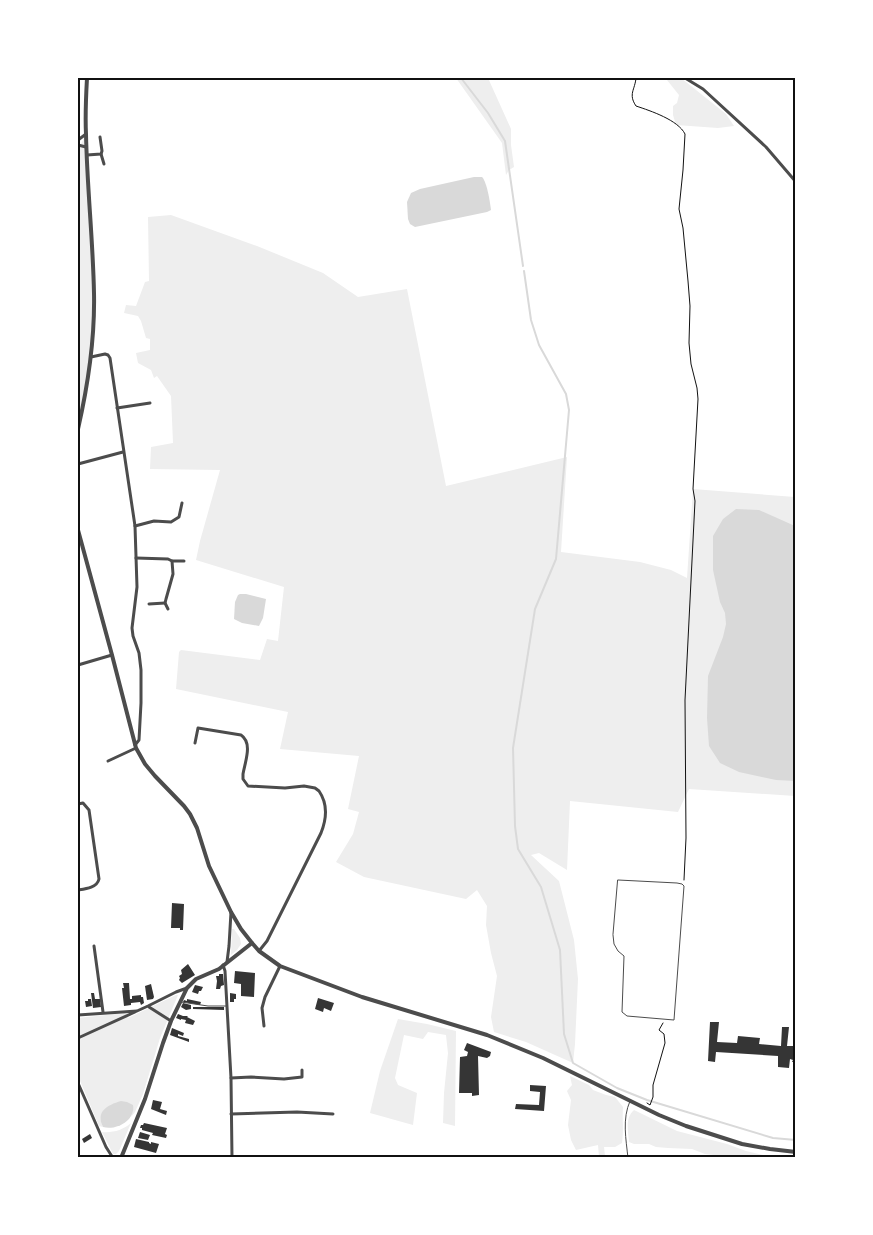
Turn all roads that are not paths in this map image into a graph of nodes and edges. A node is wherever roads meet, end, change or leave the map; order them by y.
1 (87, 78) edge
2 (685, 78) edge
3 (86, 134) junction
4 (100, 137) dead end
5 (78, 140) edge
6 (78, 145) edge
7 (86, 148) junction
8 (101, 154) junction
9 (87, 155) junction
10 (104, 164) dead end
11 (796, 182) edge
12 (91, 357) junction
13 (150, 403) dead end
14 (118, 408) junction
15 (78, 429) edge
16 (123, 452) junction
17 (78, 464) edge
18 (182, 503) dead end
19 (134, 526) junction
20 (78, 530) edge
21 (136, 558) junction
22 (184, 560) dead end
23 (172, 561) junction
24 (165, 603) junction
25 (149, 604) dead end
26 (168, 609) dead end
27 (112, 655) junction
28 (78, 665) edge
29 (195, 743) dead end
30 (136, 746) junction
31 (108, 761) dead end
32 (78, 804) edge
33 (78, 890) edge
34 (231, 912) junction
35 (252, 943) junction
36 (94, 946) dead end
37 (259, 951) junction
38 (225, 964) junction
39 (280, 966) junction
40 (187, 988) junction
41 (180, 1002) junction
42 (148, 1006) junction
43 (227, 1006) junction
44 (138, 1011) junction
45 (102, 1012) junction
46 (78, 1015) edge
47 (663, 1019) joint
48 (171, 1021) junction
49 (264, 1026) dead end
50 (78, 1038) edge
51 (302, 1070) dead end
52 (231, 1078) junction
53 (78, 1082) edge
54 (630, 1100) junction
55 (231, 1114) junction
56 (333, 1114) dead end
57 (796, 1152) edge
58 (113, 1158) edge
59 (121, 1158) edge
60 (232, 1158) edge
61 (628, 1158) edge

1 - 3 street
2 - 11 street
3 - 5 street
3 - 7 street
4 - 8 street
6 - 7 street
7 - 9 street
8 - 9 street
8 - 10 street
9 - 12 street
12 - 14 street
12 - 15 street
13 - 14 street
14 - 16 street
16 - 17 street
16 - 19 street
18 - 19 street
19 - 21 street
20 - 27 street
21 - 23 street
21 - 30 street
22 - 23 street
23 - 24 street
24 - 25 street
24 - 26 street
27 - 28 street
27 - 30 street
29 - 37 street
30 - 31 street
30 - 34 street
32 - 33 street
34 - 35 street
34 - 38 street
35 - 37 street
35 - 38 street
36 - 45 street
37 - 39 street
38 - 40 street
38 - 43 street
39 - 49 street
39 - 54 street
40 - 41 street
40 - 42 street
41 - 43 lane
41 - 48 street
42 - 44 street
42 - 48 street
43 - 52 street
44 - 45 street
44 - 50 street
45 - 46 street
47 - 47 lane
48 - 59 street
51 - 52 street
52 - 55 street
53 - 58 street
54 - 57 street
54 - 61 lane
55 - 56 street
55 - 60 street

